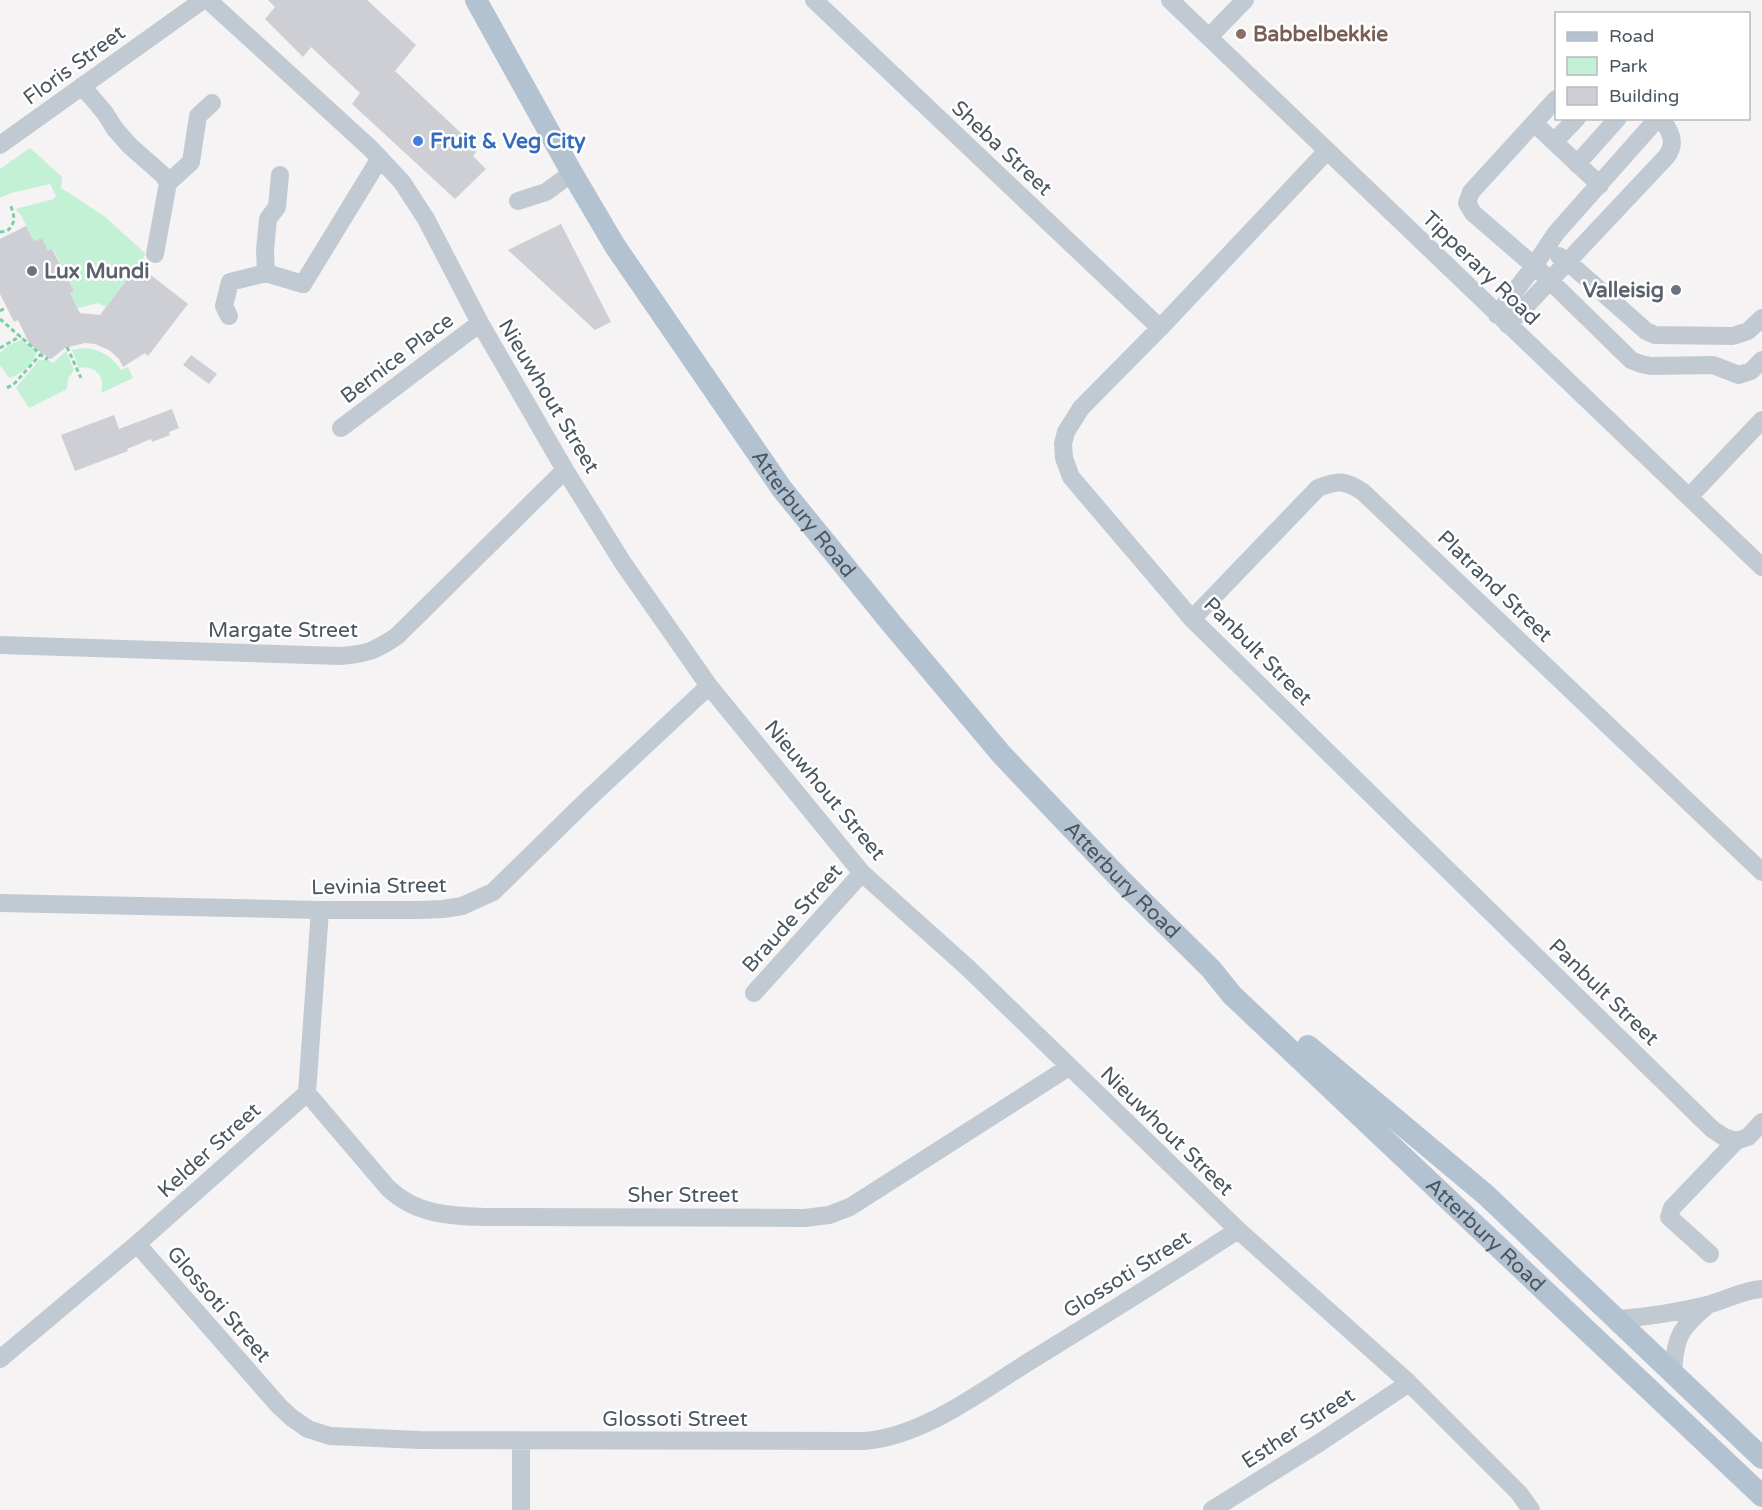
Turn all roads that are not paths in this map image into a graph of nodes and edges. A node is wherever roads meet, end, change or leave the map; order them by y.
1 (202, 0) edge
2 (208, 0) edge
3 (476, 0) edge
4 (814, 0) edge
5 (1170, 0) edge
6 (1245, 0) edge
7 (1209, 37) junction
8 (82, 86) junction
9 (1555, 101) edge
10 (212, 103) dead end
11 (1575, 120) edge
12 (1616, 120) edge
13 (1657, 120) edge
14 (1660, 120) edge
15 (1534, 123) junction
16 (1554, 142) junction
17 (0, 146) edge
18 (1326, 152) junction
19 (380, 158) junction
20 (1577, 164) junction
21 (572, 173) junction
22 (280, 175) dead end
23 (168, 183) junction
24 (1599, 185) junction
25 (518, 201) dead end
26 (1546, 248) junction
27 (155, 254) dead end
28 (1568, 262) junction
29 (1534, 266) junction
30 (266, 273) junction
31 (1549, 280) junction
32 (229, 316) dead end
33 (1762, 318) edge
34 (1502, 320) junction
35 (480, 323) junction
36 (1160, 328) junction
37 (1646, 331) junction
38 (1733, 336) junction
39 (1631, 360) junction
40 (1762, 360) edge
41 (1725, 368) junction
42 (1762, 420) edge
43 (341, 428) dead end
44 (566, 470) junction
45 (1689, 497) junction
46 (1762, 567) edge
47 (1192, 619) junction
48 (0, 645) edge
49 (710, 686) junction
50 (1762, 872) edge
51 (862, 873) junction
52 (0, 903) edge
53 (320, 910) junction
54 (1211, 969) junction
55 (754, 993) dead end
56 (1069, 1067) junction
57 (307, 1093) junction
58 (1762, 1122) edge
59 (1736, 1141) junction
60 (1238, 1230) junction
61 (137, 1244) junction
62 (1710, 1254) dead end
63 (1762, 1289) edge
64 (1709, 1304) junction
65 (1618, 1319) junction
66 (0, 1359) edge
67 (1673, 1373) junction
68 (1409, 1383) junction
69 (521, 1441) junction
70 (1762, 1458) edge
71 (1762, 1496) edge
72 (521, 1510) edge
73 (1212, 1510) edge
74 (1531, 1510) edge

1 - 8 street, Floris Street
2 - 19 street, Nieuwhout Street
3 - 21 main road, Atterbury Road
4 - 36 street, Sheba Street
5 - 7 street, Tipperary Road
6 - 7 street
7 - 18 street, Tipperary Road
8 - 17 street, Floris Street
8 - 23 street
9 - 15 street
10 - 23 street
11 - 16 street
12 - 20 street
13 - 24 street
14 - 28 street
15 - 16 street
15 - 29 street
16 - 20 street
18 - 34 street, Tipperary Road
18 - 36 street, Panbult Street
19 - 30 street
19 - 35 street, Nieuwhout Street
20 - 24 street
21 - 25 street
21 - 54 main road, Atterbury Road
22 - 30 street
23 - 27 street
24 - 26 street
26 - 28 street
26 - 29 street
28 - 31 street
28 - 37 street
29 - 31 street
29 - 34 street
30 - 32 street
31 - 34 street
31 - 39 street
33 - 38 street
34 - 45 street, Tipperary Road
35 - 43 street, Bernice Place
35 - 44 street, Nieuwhout Street
36 - 47 street, Panbult Street
37 - 38 street
37 - 39 street
38 - 41 street
39 - 41 street
40 - 41 street
42 - 45 street
44 - 48 street, Margate Street
44 - 49 street, Nieuwhout Street
45 - 46 street, Tipperary Road
47 - 50 street, Platrand Street
47 - 59 street, Panbult Street
49 - 51 street, Nieuwhout Street
49 - 53 street, Levinia Street
51 - 55 street, Braude Street
51 - 56 street, Nieuwhout Street
52 - 53 street, Levinia Street
53 - 57 street
54 - 65 main road, Atterbury Road
54 - 71 main road, Atterbury Road
56 - 57 street, Sher Street
56 - 60 street, Nieuwhout Street
57 - 61 street, Kelder Street
58 - 59 street
59 - 62 street
60 - 68 street, Nieuwhout Street
60 - 69 street, Glossoti Street
61 - 66 street, Kelder Street
61 - 69 street, Glossoti Street
63 - 64 street
64 - 65 street
64 - 67 street
65 - 67 main road, Atterbury Road
67 - 70 main road, Atterbury Road
68 - 73 street, Esther Street
68 - 74 street, Nieuwhout Street
69 - 72 street

